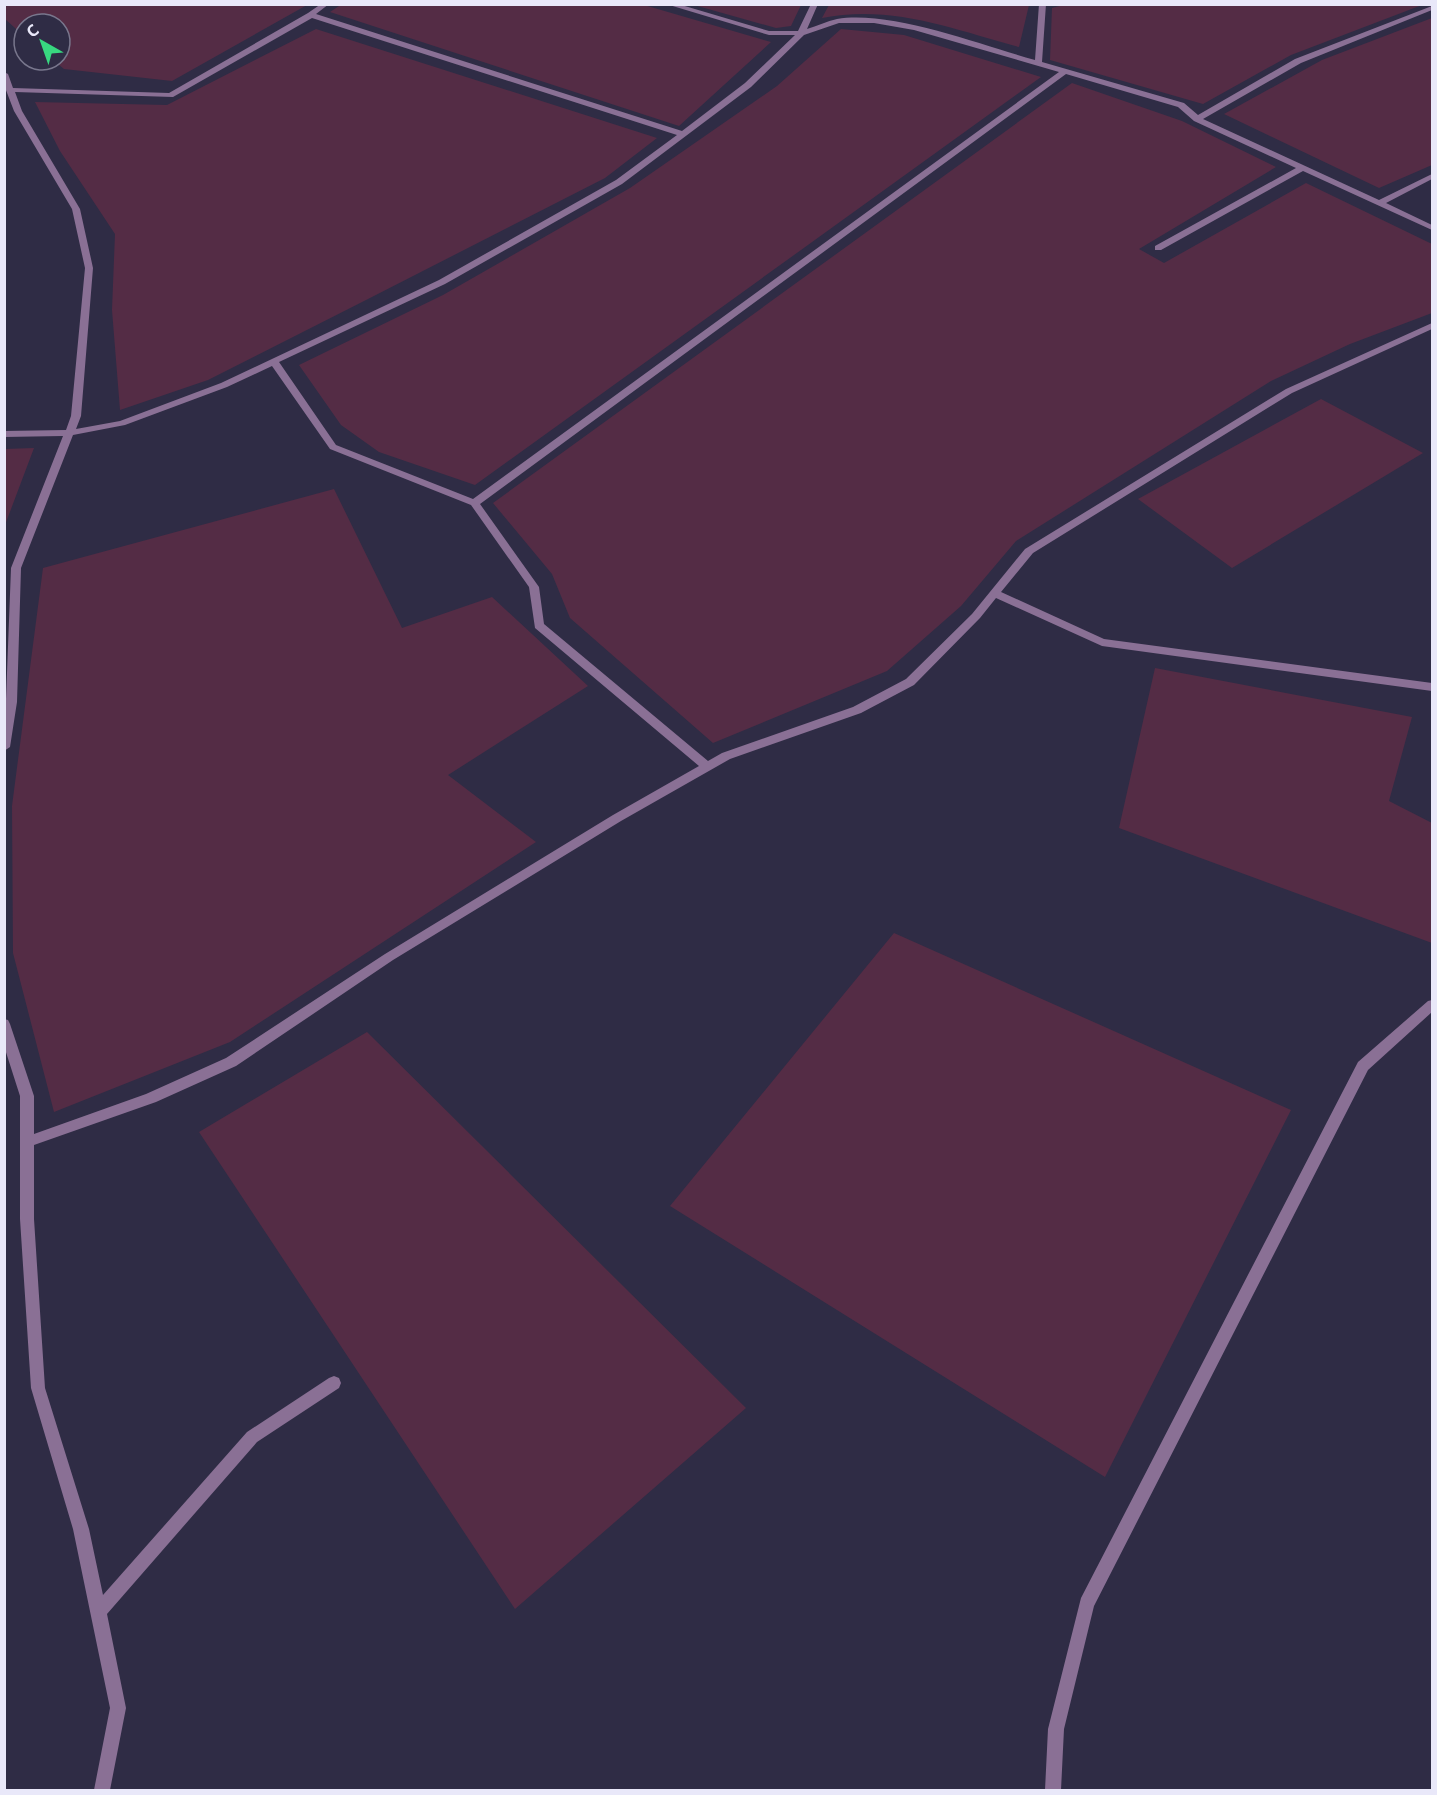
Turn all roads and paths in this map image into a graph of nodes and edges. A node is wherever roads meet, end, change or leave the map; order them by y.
1 (326, 4) edge
2 (669, 4) edge
3 (814, 4) edge
4 (1043, 4) edge
5 (1432, 8) edge
6 (311, 15) junction
7 (801, 33) junction
8 (1038, 63) junction
9 (1065, 71) junction
10 (4, 74) edge
11 (11, 90) junction
12 (1197, 119) junction
13 (683, 134) junction
14 (1302, 168) junction
15 (1432, 176) edge
16 (1380, 203) junction
17 (1432, 228) edge
18 (1158, 248) dead end
19 (1432, 326) edge
20 (274, 362) junction
21 (70, 433) junction
22 (4, 434) edge
23 (474, 503) junction
24 (994, 593) junction
25 (1432, 687) edge
26 (4, 747) edge
27 (707, 767) junction
28 (1432, 1005) edge
29 (4, 1024) edge
30 (27, 1142) junction
31 (334, 1383) dead end
32 (98, 1612) junction
33 (102, 1791) edge
34 (1053, 1791) edge

1 - 6 lane
2 - 7 lane
3 - 7 lane
4 - 8 lane
5 - 12 lane
6 - 11 lane
6 - 13 lane
7 - 8 lane
7 - 13 lane
8 - 9 lane
9 - 12 lane
9 - 23 lane
10 - 11 lane
11 - 21 lane
12 - 14 lane
13 - 20 lane
14 - 16 lane
14 - 18 lane
15 - 16 lane
16 - 17 lane
19 - 24 lane
20 - 21 lane
20 - 23 lane
21 - 22 lane
21 - 26 lane
23 - 27 lane
24 - 25 lane
24 - 27 lane
27 - 30 lane
28 - 34 lane
29 - 30 lane
30 - 32 lane
31 - 32 lane
32 - 33 lane

